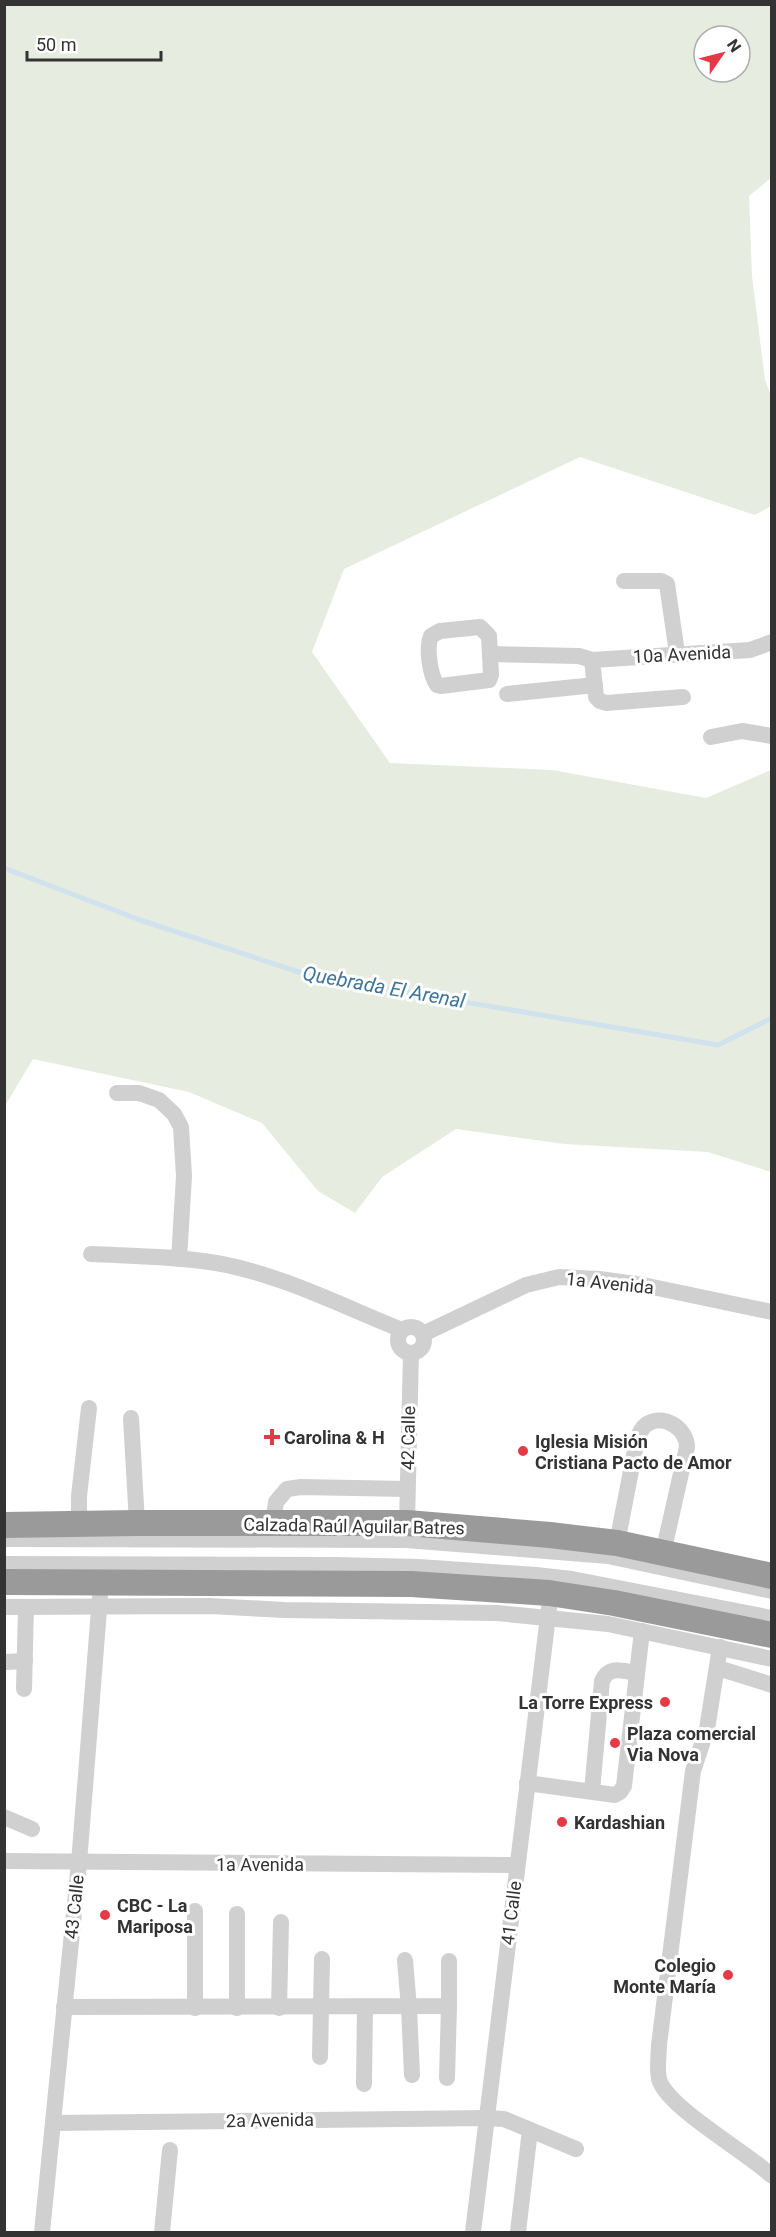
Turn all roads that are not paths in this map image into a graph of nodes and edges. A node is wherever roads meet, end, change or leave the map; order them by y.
1 (624, 581) dead end
2 (771, 642) edge
3 (677, 653) junction
4 (490, 654) junction
5 (592, 660) junction
6 (595, 685) junction
7 (507, 694) dead end
8 (683, 697) dead end
9 (771, 736) edge
10 (711, 737) dead end
11 (117, 1093) dead end
12 (91, 1254) dead end
13 (179, 1259) junction
14 (771, 1312) edge
15 (402, 1330) junction
16 (423, 1334) junction
17 (411, 1353) junction
18 (90, 1408) dead end
19 (132, 1419) dead end
20 (408, 1489) junction
21 (137, 1523) junction
22 (406, 1523) junction
23 (273, 1524) junction
24 (4, 1525) edge
25 (79, 1525) junction
26 (4, 1539) edge
27 (617, 1543) junction
28 (663, 1553) junction
29 (4, 1564) edge
30 (771, 1576) edge
31 (100, 1581) junction
32 (4, 1582) edge
33 (771, 1591) edge
34 (549, 1605) junction
35 (4, 1607) edge
36 (26, 1607) junction
37 (100, 1607) junction
38 (771, 1618) edge
39 (642, 1631) junction
40 (771, 1635) edge
41 (720, 1647) junction
42 (771, 1659) edge
43 (25, 1661) junction
44 (4, 1662) edge
45 (717, 1668) junction
46 (637, 1673) junction
47 (771, 1685) edge
48 (24, 1689) dead end
49 (527, 1783) junction
50 (592, 1791) junction
51 (4, 1817) edge
52 (32, 1829) dead end
53 (4, 1862) edge
54 (79, 1863) junction
55 (516, 1865) junction
56 (195, 1911) dead end
57 (237, 1914) dead end
58 (281, 1922) dead end
59 (322, 1959) dead end
60 (405, 1960) dead end
61 (449, 1961) dead end
62 (64, 2007) junction
63 (320, 2007) junction
64 (365, 2007) junction
65 (449, 2007) junction
66 (195, 2008) junction
67 (237, 2008) junction
68 (279, 2008) junction
69 (409, 2008) junction
70 (320, 2057) dead end
71 (412, 2075) dead end
72 (447, 2078) dead end
73 (364, 2084) dead end
74 (487, 2118) junction
75 (53, 2123) junction
76 (530, 2130) junction
77 (576, 2149) dead end
78 (170, 2150) dead end
79 (771, 2176) edge
80 (42, 2232) edge
81 (162, 2232) edge
82 (473, 2232) edge
83 (518, 2232) edge

1 - 3 street
2 - 3 street, 10a Avenida
3 - 5 street, 10a Avenida
4 - 4 street
4 - 5 street, 10a Avenida
5 - 6 street
6 - 7 street
6 - 8 street
9 - 10 street
11 - 13 street
12 - 13 street
13 - 15 street
14 - 16 street, 1a Avenida
15 - 16 street
15 - 17 street
16 - 17 street
17 - 20 street, 42 Calle
18 - 25 street
19 - 21 street
20 - 22 street, 42 Calle
20 - 23 street
21 - 23 highway, Calzada Raúl Aguilar Batres
21 - 25 highway, Calzada Raúl Aguilar Batres
22 - 23 highway, Calzada Raúl Aguilar Batres
22 - 27 highway, Calzada Raúl Aguilar Batres
24 - 25 highway, Calzada Raúl Aguilar Batres
26 - 33 street
27 - 28 highway, Calzada Raúl Aguilar Batres
27 - 28 street
28 - 30 highway, Calzada Raúl Aguilar Batres
29 - 38 street
31 - 32 highway
31 - 34 highway
31 - 37 street, 43 Calle
34 - 37 street
34 - 39 street
34 - 40 highway
34 - 49 street, 41 Calle
35 - 36 street
36 - 37 street
36 - 43 street
37 - 54 street, 43 Calle
39 - 41 street
39 - 46 street
41 - 42 street
41 - 45 street
43 - 44 street
43 - 48 street
45 - 47 street
45 - 79 street
46 - 50 street
46 - 50 street
49 - 50 street
49 - 55 street, 41 Calle
51 - 52 street
53 - 54 street, 1a Avenida
54 - 55 street, 1a Avenida
54 - 62 street, 43 Calle
55 - 74 street, 41 Calle
56 - 66 street
57 - 67 street
58 - 68 street
59 - 63 street
60 - 69 street
61 - 65 street
62 - 66 street
62 - 75 street, 43 Calle
63 - 64 street
63 - 68 street
63 - 70 street
64 - 69 street
64 - 73 street
65 - 69 street
65 - 72 street
66 - 67 street
67 - 68 street
69 - 71 street
74 - 75 street, 2a Avenida
74 - 76 street, 2a Avenida
74 - 82 street, 41 Calle
75 - 80 street, 43 Calle
76 - 77 street, 2a Avenida
76 - 83 street
78 - 81 street

